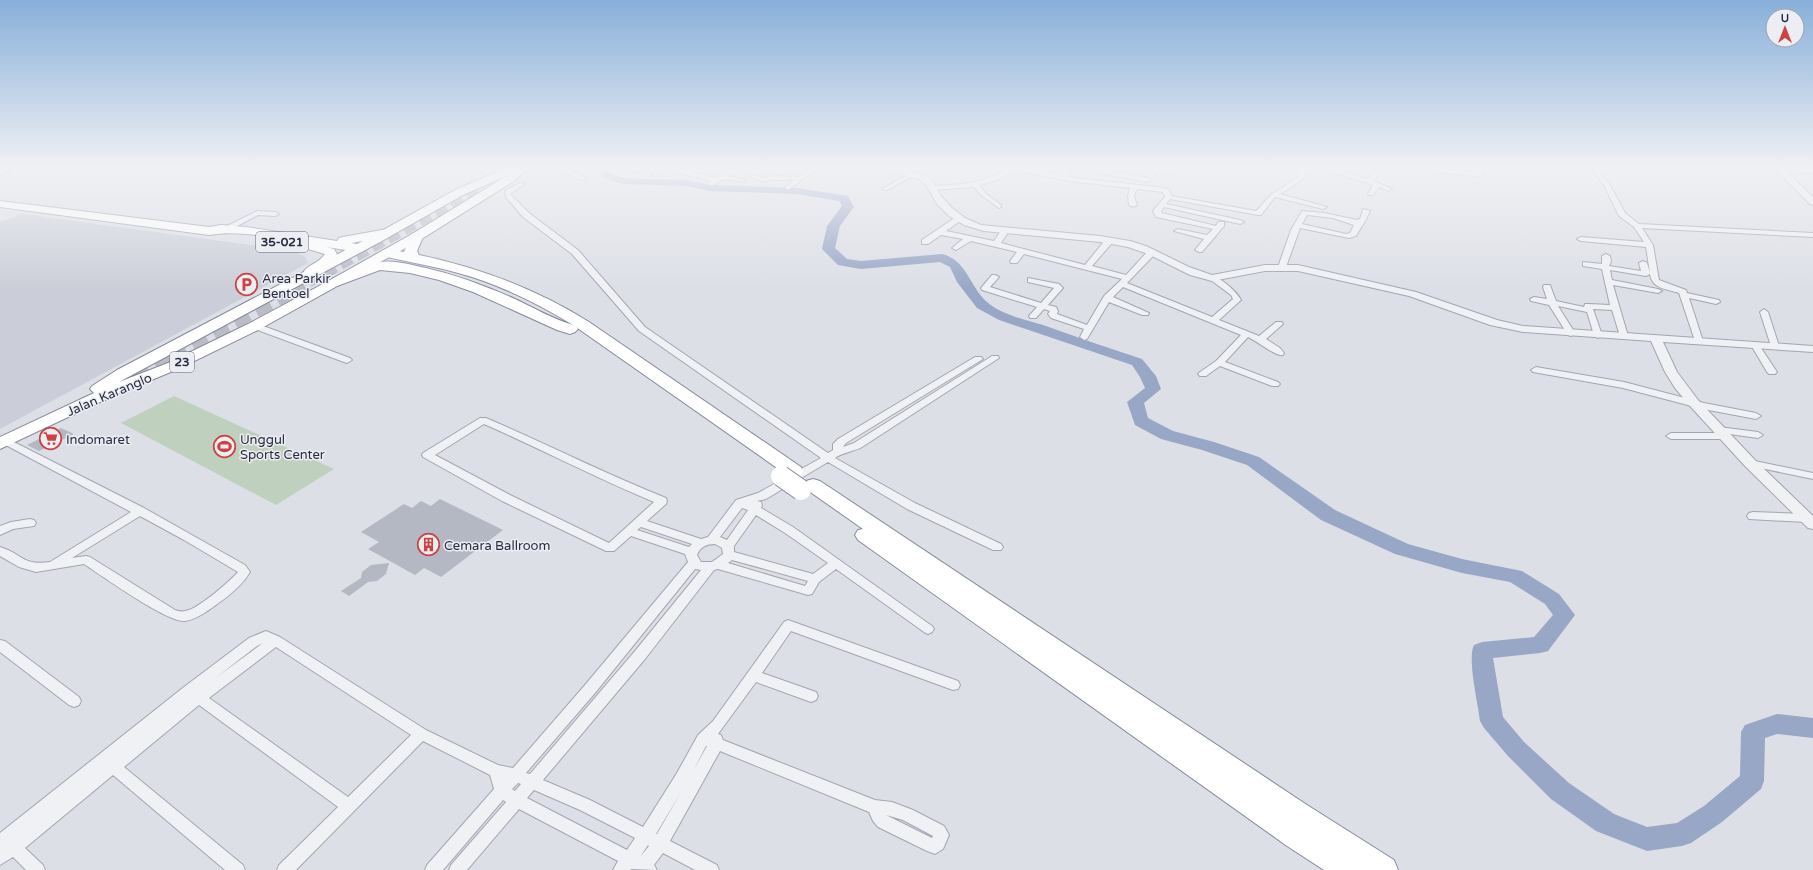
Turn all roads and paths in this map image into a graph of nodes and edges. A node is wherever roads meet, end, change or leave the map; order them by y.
1 (28, 208) edge
2 (433, 208) edge
3 (464, 208) edge
4 (519, 208) edge
5 (946, 208) edge
6 (1161, 208) edge
7 (1174, 208) edge
8 (1224, 208) edge
9 (1263, 208) edge
10 (1619, 208) edge
11 (1366, 211) dead end
12 (275, 214) dead end
13 (959, 219) junction
14 (1224, 219) junction
15 (1240, 222) dead end
16 (1357, 223) junction
17 (1637, 226) junction
18 (1296, 227) junction
19 (1217, 228) junction
20 (225, 229) junction
21 (209, 231) junction
22 (1004, 231) junction
23 (1178, 231) dead end
24 (938, 232) junction
25 (387, 233) junction
26 (1813, 234) edge
27 (416, 236) junction
28 (1209, 238) junction
29 (969, 239) junction
30 (1581, 239) dead end
31 (1109, 241) junction
32 (925, 242) dead end
33 (316, 244) junction
34 (996, 244) junction
35 (1649, 245) junction
36 (956, 248) dead end
37 (355, 250) junction
38 (1199, 250) dead end
39 (1022, 251) junction
40 (1152, 252) junction
41 (383, 256) junction
42 (1606, 256) dead end
43 (414, 258) junction
44 (1014, 261) dead end
45 (1643, 263) dead end
46 (1586, 264) dead end
47 (1087, 267) junction
48 (1282, 267) junction
49 (1605, 268) junction
50 (995, 277) dead end
51 (1217, 277) junction
52 (1031, 280) dead end
53 (1125, 281) junction
54 (337, 282) junction
55 (1609, 282) junction
56 (1547, 287) dead end
57 (1658, 291) dead end
58 (1685, 295) junction
59 (1107, 298) junction
60 (262, 299) junction
61 (1534, 299) dead end
62 (1716, 302) dead end
63 (1553, 304) junction
64 (1044, 306) junction
65 (1615, 308) junction
66 (1588, 310) junction
67 (1764, 312) dead end
68 (1145, 313) dead end
69 (1033, 316) dead end
70 (1212, 321) junction
71 (1278, 324) dead end
72 (255, 326) junction
73 (570, 329) junction
74 (1571, 333) junction
75 (1246, 335) junction
76 (1598, 335) junction
77 (1624, 336) junction
78 (1260, 339) junction
79 (1656, 339) junction
80 (1699, 341) junction
81 (1756, 345) junction
82 (1775, 346) junction
83 (1813, 349) edge
84 (1280, 353) dead end
85 (995, 358) dead end
86 (978, 359) dead end
87 (347, 360) dead end
88 (1219, 363) junction
89 (1536, 370) dead end
90 (1772, 372) dead end
91 (1203, 374) dead end
92 (130, 377) tunnel mouth
93 (1275, 384) dead end
94 (103, 391) junction
95 (915, 398) junction
96 (1694, 403) junction
97 (924, 404) junction
98 (1756, 416) dead end
99 (1722, 433) junction
100 (1758, 435) dead end
101 (1671, 436) dead end
102 (2, 442) edge
103 (838, 451) junction
104 (828, 458) junction
105 (1750, 463) junction
106 (1813, 476) edge
107 (797, 481) junction
108 (762, 496) junction
109 (740, 503) junction
110 (755, 510) junction
111 (140, 511) junction
112 (1753, 516) dead end
113 (1810, 521) edge
114 (639, 522) junction
115 (30, 523) dead end
116 (0, 531) edge
117 (629, 531) junction
118 (707, 541) junction
119 (997, 547) dead end
120 (77, 550) junction
121 (728, 550) junction
122 (0, 551) edge
123 (692, 557) junction
124 (86, 560) junction
125 (836, 563) junction
126 (714, 566) junction
127 (48, 567) junction
128 (815, 579) junction
129 (928, 629) dead end
130 (0, 645) edge
131 (752, 675) junction
132 (953, 686) dead end
133 (195, 694) junction
134 (811, 696) dead end
135 (74, 701) dead end
136 (421, 734) junction
137 (710, 742) junction
138 (109, 763) junction
139 (496, 771) junction
140 (516, 775) junction
141 (531, 782) junction
142 (502, 791) junction
143 (516, 800) junction
144 (349, 806) junction
145 (875, 807) dead end
146 (645, 837) junction
147 (6, 843) edge
148 (660, 844) junction
149 (0, 858) edge
150 (625, 864) edge
151 (644, 869) edge
152 (37, 870) edge
153 (237, 870) edge
154 (285, 870) edge
155 (433, 870) edge
156 (457, 870) edge
157 (711, 870) edge
158 (1350, 870) edge
159 (1384, 870) edge

1 - 21 main road, 35-021
2 - 25 highway, Jalan Karanglo
3 - 27 highway, Jalan Karanglo
4 - 104 street
5 - 13 street
6 - 19 street
7 - 14 street
8 - 9 street
10 - 17 street
11 - 16 street
12 - 20 street
13 - 22 street
13 - 24 street
14 - 15 street
14 - 19 street
16 - 18 street
16 - 18 street
17 - 26 street
17 - 35 street
18 - 48 street
19 - 28 street
20 - 21 main road, 35-021
20 - 33 main road, 35-021
21 - 33 main road, 35-021
22 - 31 street
22 - 34 street
23 - 28 street
24 - 29 street
24 - 32 street
25 - 33 main road, 35-021
25 - 37 highway, Jalan Karanglo
27 - 41 highway, Jalan Karanglo
27 - 43 highway
28 - 38 street
29 - 34 street
29 - 36 street
30 - 35 street
31 - 40 street
31 - 47 street
33 - 37 main road, 35-021
33 - 60 main road, 35-021
34 - 39 street
35 - 58 street
37 - 41 highway
37 - 60 highway, Jalan Karanglo
39 - 44 street
39 - 47 street
40 - 51 street
40 - 53 street
41 - 43 highway
41 - 54 highway, Jalan Karanglo
41 - 73 highway
42 - 49 street
43 - 107 highway
45 - 49 street
46 - 49 street
47 - 53 street
48 - 51 street
48 - 74 street
49 - 55 street
50 - 64 street
51 - 70 street
52 - 64 street
53 - 59 street
53 - 70 street
54 - 72 highway, Jalan Karanglo
54 - 73 highway
55 - 57 street
55 - 65 street
56 - 63 street
58 - 62 street
58 - 80 street
59 - 64 street
59 - 68 street
60 - 94 highway, Jalan Karanglo
61 - 63 street
63 - 66 street
63 - 74 street
64 - 69 street
65 - 66 street
65 - 77 street
66 - 76 street
67 - 82 street
70 - 75 street
71 - 78 street
72 - 87 street
72 - 94 highway, Jalan Karanglo / 23
73 - 107 highway
74 - 76 street
75 - 78 street
75 - 88 street
76 - 77 street
77 - 79 street
78 - 84 street
79 - 80 street
79 - 96 street
80 - 81 street
81 - 82 street
81 - 90 street
82 - 83 street
85 - 97 street
86 - 95 street
88 - 91 street
88 - 93 street
89 - 96 street
92 - 94 highway, 23
94 - 102 highway, Jalan Karanglo / 23
95 - 97 street
95 - 103 street
96 - 98 street
96 - 99 street
97 - 103 street
99 - 100 street
99 - 101 street
99 - 105 street
102 - 111 street
103 - 104 street
104 - 108 street
104 - 119 street
105 - 106 street
105 - 113 street
107 - 158 highway
107 - 159 highway
108 - 109 street
108 - 110 street
109 - 110 street
109 - 118 street
110 - 121 street
110 - 125 street
111 - 120 street
111 - 124 street
112 - 113 street
114 - 117 street
114 - 117 street
114 - 118 street
115 - 116 street
117 - 123 street
118 - 121 street
118 - 123 street
120 - 124 street
120 - 127 street
121 - 126 street
121 - 128 street
122 - 127 street
123 - 126 street
123 - 140 street
124 - 127 street
125 - 128 street
125 - 129 street
126 - 128 street
126 - 141 street
130 - 135 street
131 - 132 street
131 - 134 street
131 - 137 street
133 - 136 street
133 - 138 street
133 - 144 street
136 - 139 street
136 - 144 street
137 - 145 street
137 - 146 street
137 - 148 street
138 - 147 street
138 - 153 street
139 - 140 street
139 - 142 street
140 - 141 street
140 - 142 street
141 - 143 street
141 - 146 street
142 - 143 street
142 - 155 street
143 - 150 street
143 - 156 street
144 - 154 street
146 - 148 street
146 - 150 street
147 - 149 street
147 - 152 street
148 - 151 street
148 - 157 street
150 - 151 street

